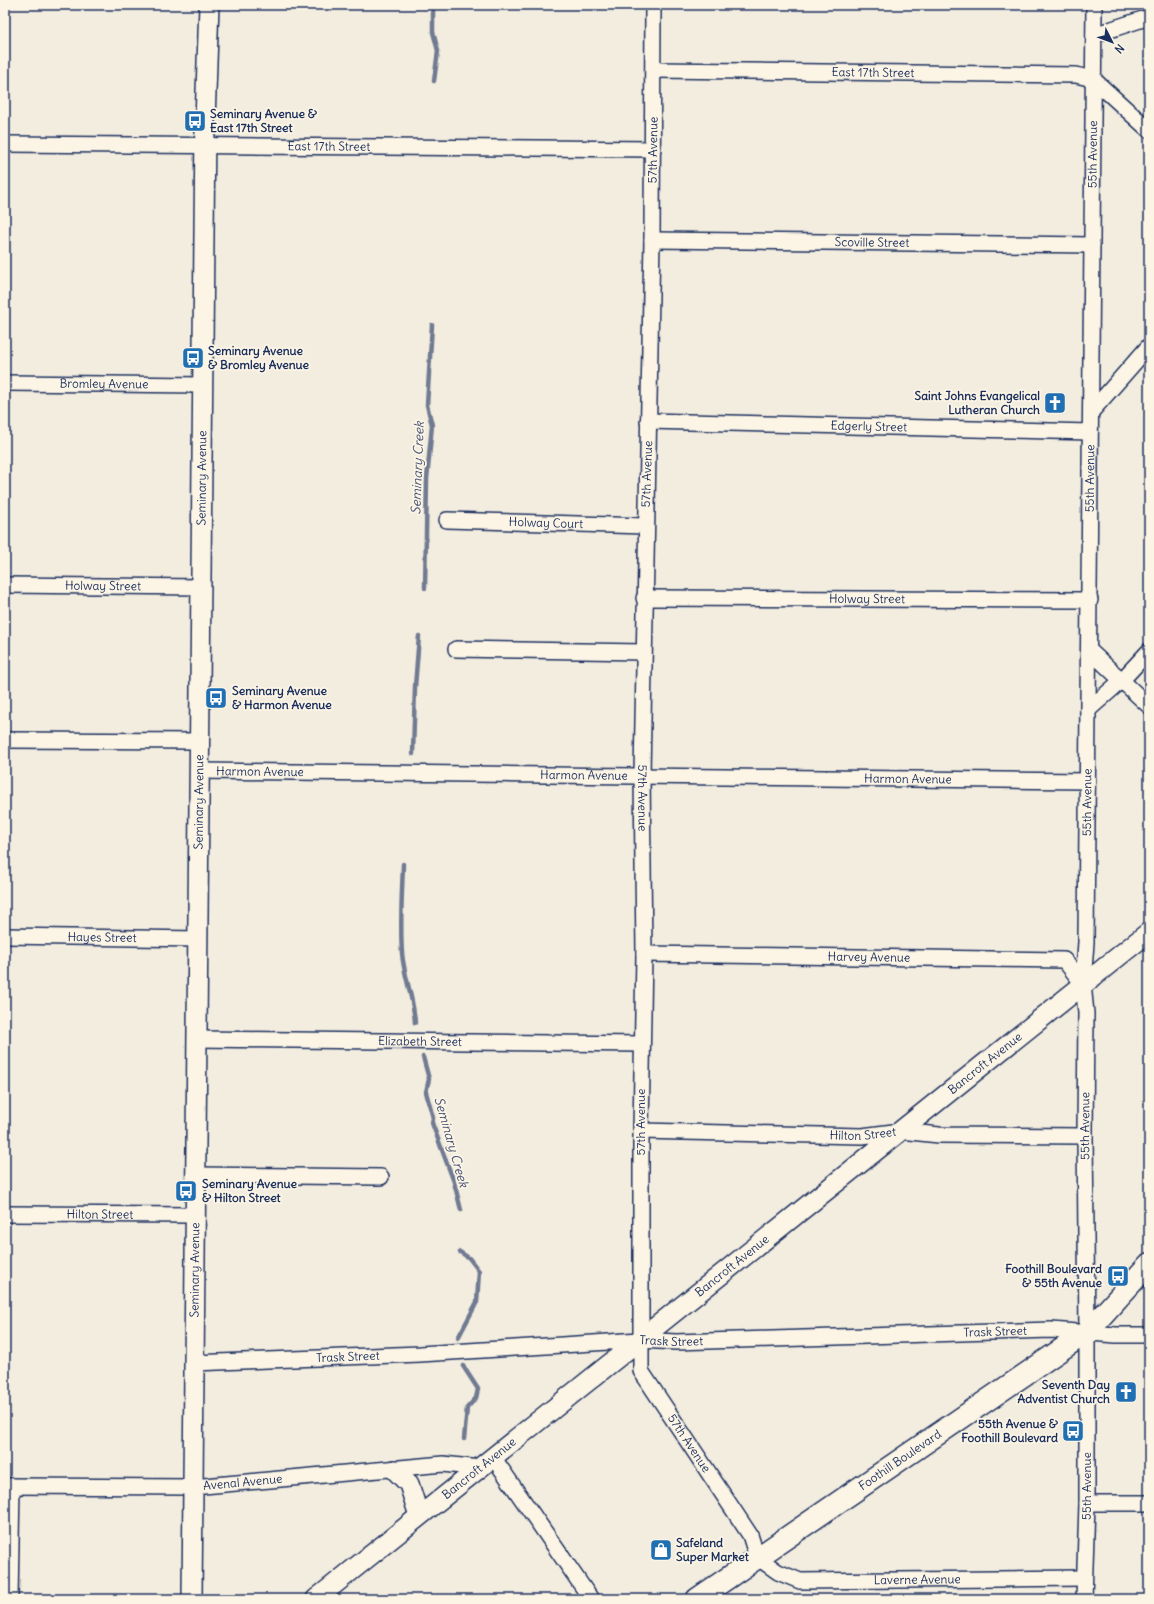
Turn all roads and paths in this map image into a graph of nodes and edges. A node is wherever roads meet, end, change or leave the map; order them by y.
1 (209, 5) edge
2 (654, 5) edge
3 (1094, 5) edge
4 (1149, 17) edge
5 (1094, 35) junction
6 (653, 70) junction
7 (1093, 79) junction
8 (1149, 130) edge
9 (5, 144) edge
10 (205, 146) junction
11 (653, 149) junction
12 (652, 240) junction
13 (1092, 244) junction
14 (1149, 346) edge
15 (5, 383) edge
16 (203, 385) junction
17 (1091, 412) junction
18 (648, 421) junction
19 (1090, 432) junction
20 (447, 520) dead end
21 (645, 526) junction
22 (5, 585) edge
23 (201, 587) junction
24 (644, 598) junction
25 (1090, 600) junction
26 (456, 649) dead end
27 (1089, 650) junction
28 (1149, 651) edge
29 (643, 652) junction
30 (1121, 681) junction
31 (1149, 706) edge
32 (1088, 710) junction
33 (5, 740) edge
34 (200, 741) junction
35 (200, 771) junction
36 (642, 775) junction
37 (1088, 781) junction
38 (1149, 932) edge
39 (5, 936) edge
40 (198, 939) junction
41 (644, 954) junction
42 (1083, 984) junction
43 (197, 1039) junction
44 (642, 1044) junction
45 (902, 1130) junction
46 (641, 1131) junction
47 (1085, 1136) junction
48 (196, 1175) junction
49 (381, 1177) dead end
50 (5, 1214) edge
51 (196, 1215) junction
52 (1149, 1264) edge
53 (1087, 1332) junction
54 (1149, 1335) edge
55 (640, 1340) junction
56 (194, 1363) junction
57 (487, 1462) junction
58 (395, 1470) junction
59 (8, 1486) edge
60 (193, 1487) junction
61 (1086, 1503) junction
62 (1149, 1503) edge
63 (419, 1516) junction
64 (757, 1557) junction
65 (1084, 1578) junction
66 (10, 1599) edge
67 (192, 1599) edge
68 (316, 1599) edge
69 (591, 1599) edge
70 (697, 1599) edge
71 (1084, 1599) edge

1 - 10 street, Seminary Avenue
2 - 6 street, 57th Avenue
3 - 5 street, 55th Avenue
4 - 5 street
5 - 7 street, 55th Avenue
6 - 7 street, East 17th Street
6 - 11 street, 57th Avenue
7 - 8 street
7 - 13 street, 55th Avenue
9 - 10 street, East 17th Street
10 - 11 street, East 17th Street
10 - 16 street, Seminary Avenue
11 - 12 street, 57th Avenue
12 - 13 street, Scoville Street
12 - 18 street, 57th Avenue
13 - 17 street, 55th Avenue
14 - 17 street
15 - 16 street, Bromley Avenue
16 - 23 street, Seminary Avenue
17 - 19 street, 55th Avenue
18 - 19 street, Edgerly Street
18 - 21 street, 57th Avenue
19 - 25 street, 55th Avenue
20 - 21 street, Holway Court
21 - 24 street, 57th Avenue
22 - 23 street, Holway Street
23 - 34 street, Seminary Avenue
24 - 25 street, Holway Street
24 - 29 street, 57th Avenue
25 - 27 street, 55th Avenue
26 - 29 street
27 - 30 street
27 - 32 street, 55th Avenue
28 - 30 street
29 - 36 street, 57th Avenue
30 - 31 street
30 - 32 street
32 - 37 street, 55th Avenue
33 - 34 street
34 - 35 street, Seminary Avenue
35 - 36 street, Harmon Avenue
35 - 40 street, Seminary Avenue
36 - 37 street, Harmon Avenue
36 - 41 street, 57th Avenue
37 - 42 street, 55th Avenue
38 - 42 street, Bancroft Avenue
39 - 40 street, Hayes Street
40 - 43 street, Seminary Avenue
41 - 42 street, Harvey Avenue
41 - 44 street, 57th Avenue
42 - 45 street, Bancroft Avenue
42 - 47 street, 55th Avenue
43 - 44 street, Elizabeth Street
43 - 48 street, Seminary Avenue
44 - 46 street, 57th Avenue
45 - 46 street, Hilton Street
45 - 47 street, Hilton Street
45 - 55 street, Bancroft Avenue
46 - 55 street, 57th Avenue
47 - 53 street, 55th Avenue
48 - 49 street
48 - 51 street, Seminary Avenue
50 - 51 street, Hilton Street
51 - 56 street, Seminary Avenue
52 - 53 main road, Foothill Boulevard
53 - 54 street, Trask Street
53 - 55 street, Trask Street
53 - 61 street, 55th Avenue
53 - 64 main road, Foothill Boulevard
55 - 56 street, Trask Street
55 - 57 street, Bancroft Avenue
55 - 64 street, 57th Avenue
56 - 60 street, Seminary Avenue
57 - 58 street, Avenal Avenue
57 - 63 street, Bancroft Avenue
57 - 69 street
58 - 60 street, Avenal Avenue
58 - 63 street
59 - 60 street, Avenal Avenue
59 - 66 street
60 - 67 street, Seminary Avenue
61 - 62 street
61 - 65 street, 55th Avenue
63 - 68 street, Bancroft Avenue
64 - 65 street, Laverne Avenue
64 - 70 main road, Foothill Boulevard
65 - 71 street, 55th Avenue

